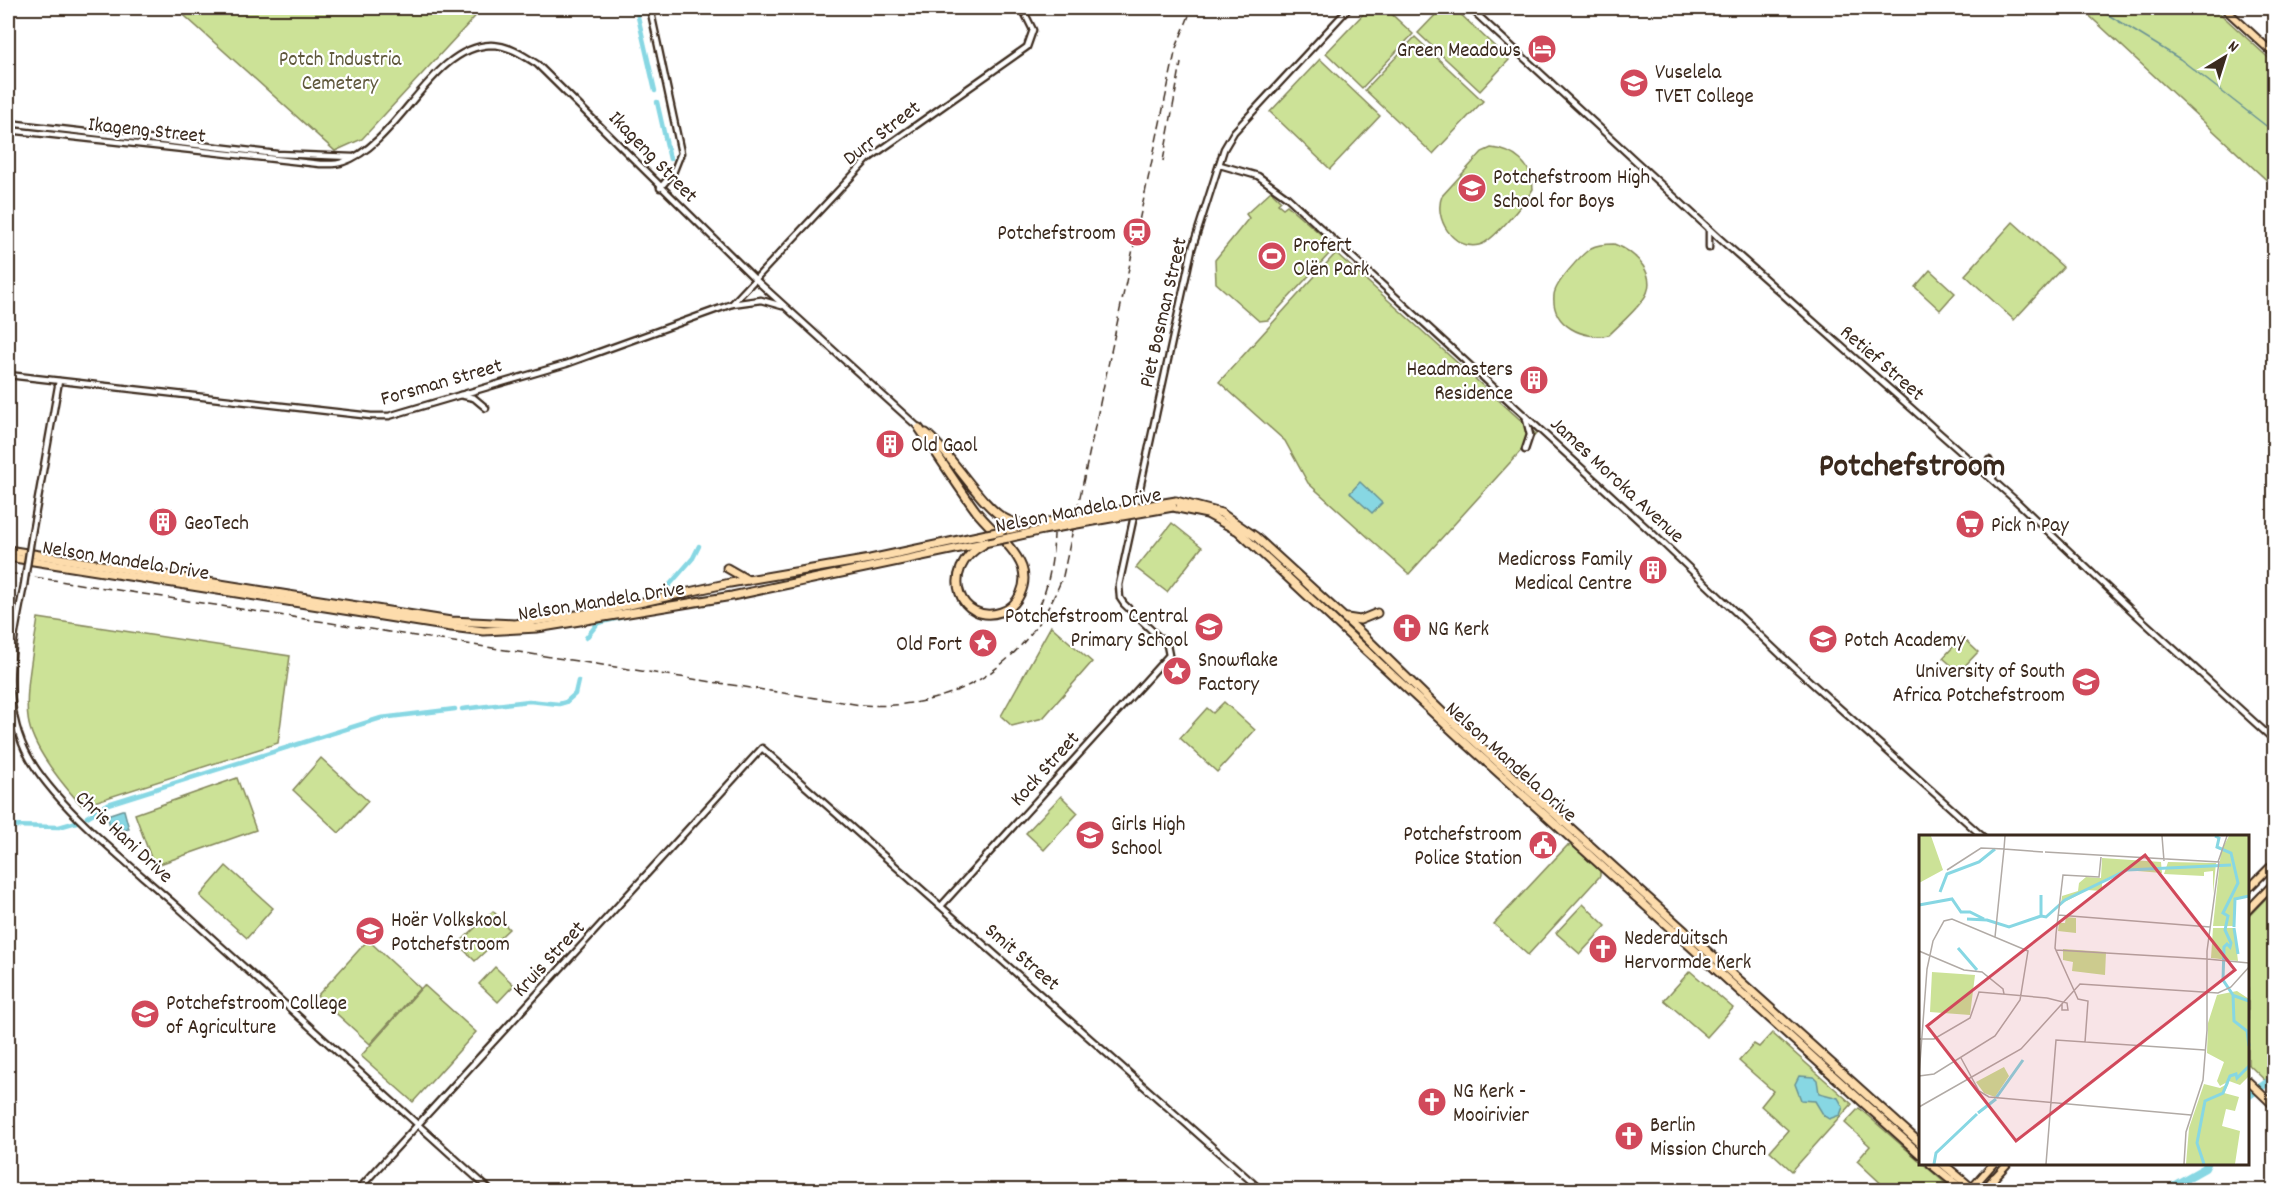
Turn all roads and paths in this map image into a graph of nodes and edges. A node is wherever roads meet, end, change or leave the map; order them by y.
1 (650, 8) edge
2 (1022, 8) edge
3 (1349, 8) edge
4 (1470, 8) edge
5 (2224, 8) edge
6 (2274, 54) edge
7 (8, 123) edge
8 (8, 130) edge
9 (77, 131) junction
10 (76, 137) junction
11 (353, 157) junction
12 (1220, 165) junction
13 (660, 188) junction
14 (1708, 229) junction
15 (1709, 248) dead end
16 (756, 280) junction
17 (732, 304) junction
18 (785, 307) junction
19 (8, 375) edge
20 (59, 381) junction
21 (456, 395) junction
22 (486, 408) dead end
23 (1524, 415) junction
24 (919, 428) junction
25 (1526, 450) dead end
26 (1989, 460) dead end
27 (1994, 481) junction
28 (1174, 504) junction
29 (1043, 526) junction
30 (996, 540) junction
31 (8, 550) edge
32 (8, 558) edge
33 (727, 568) dead end
34 (749, 580) junction
35 (1377, 613) dead end
36 (1344, 617) junction
37 (1170, 652) joint
38 (2274, 740) edge
39 (762, 748) joint
40 (1980, 835) edge
41 (2274, 863) edge
42 (2274, 883) edge
43 (2249, 887) edge
44 (941, 906) junction
45 (2249, 908) edge
46 (2249, 1083) edge
47 (2273, 1104) edge
48 (418, 1124) junction
49 (1919, 1142) edge
50 (1919, 1154) edge
51 (1932, 1165) edge
52 (1944, 1165) edge
53 (1992, 1165) edge
54 (2006, 1165) edge
55 (1994, 1178) junction
56 (1972, 1190) edge
57 (358, 1191) edge
58 (490, 1191) edge
59 (1260, 1191) edge
60 (1963, 1191) edge
61 (1983, 1191) edge
62 (1990, 1191) edge

1 - 13 street
2 - 16 street, Durr Street
3 - 12 street, Piet Bosman Street
4 - 14 street, Retief Street
5 - 6 main road
7 - 9 street, Ikageng Street
8 - 10 street, Ikageng Street
9 - 10 street
9 - 11 street, Ikageng Street
10 - 11 street, Ikageng Street
11 - 13 street, Ikageng Street
12 - 23 street, James Moroka Avenue
12 - 37 street, Piet Bosman Street
13 - 16 street, Ikageng Street
14 - 15 street
14 - 27 street, Retief Street
16 - 17 street, Forsman Street
16 - 18 street, Ikageng Street
17 - 18 street
17 - 21 street, Forsman Street
18 - 24 street, Ikageng Street
19 - 20 street, Forsman Street
20 - 21 street, Forsman Street
20 - 48 street, Chris Hani Drive, bridge
21 - 22 street
23 - 25 street
23 - 40 street, James Moroka Avenue
24 - 29 highway
24 - 30 highway
26 - 27 street
27 - 38 street, Retief Street
28 - 29 highway, Nelson Mandela Drive, bridge
28 - 36 highway, Nelson Mandela Drive
28 - 50 highway, Nelson Mandela Drive
29 - 30 highway, Nelson Mandela Drive, bridge
29 - 34 highway, Nelson Mandela Drive, bridge
30 - 32 highway, Nelson Mandela Drive
31 - 34 highway, Nelson Mandela Drive
33 - 34 highway
35 - 36 highway
36 - 49 highway, Nelson Mandela Drive
37 - 44 street, Kock Street
39 - 44 street, Smit Street
39 - 48 street, Kruis Street
41 - 43 main road
42 - 45 main road
44 - 59 street, Smit Street
46 - 47 main road
48 - 57 street, Kruis Street
48 - 58 street, Chris Hani Drive
51 - 60 highway
52 - 56 highway
53 - 56 main road
54 - 55 main road
55 - 61 main road
55 - 62 highway

